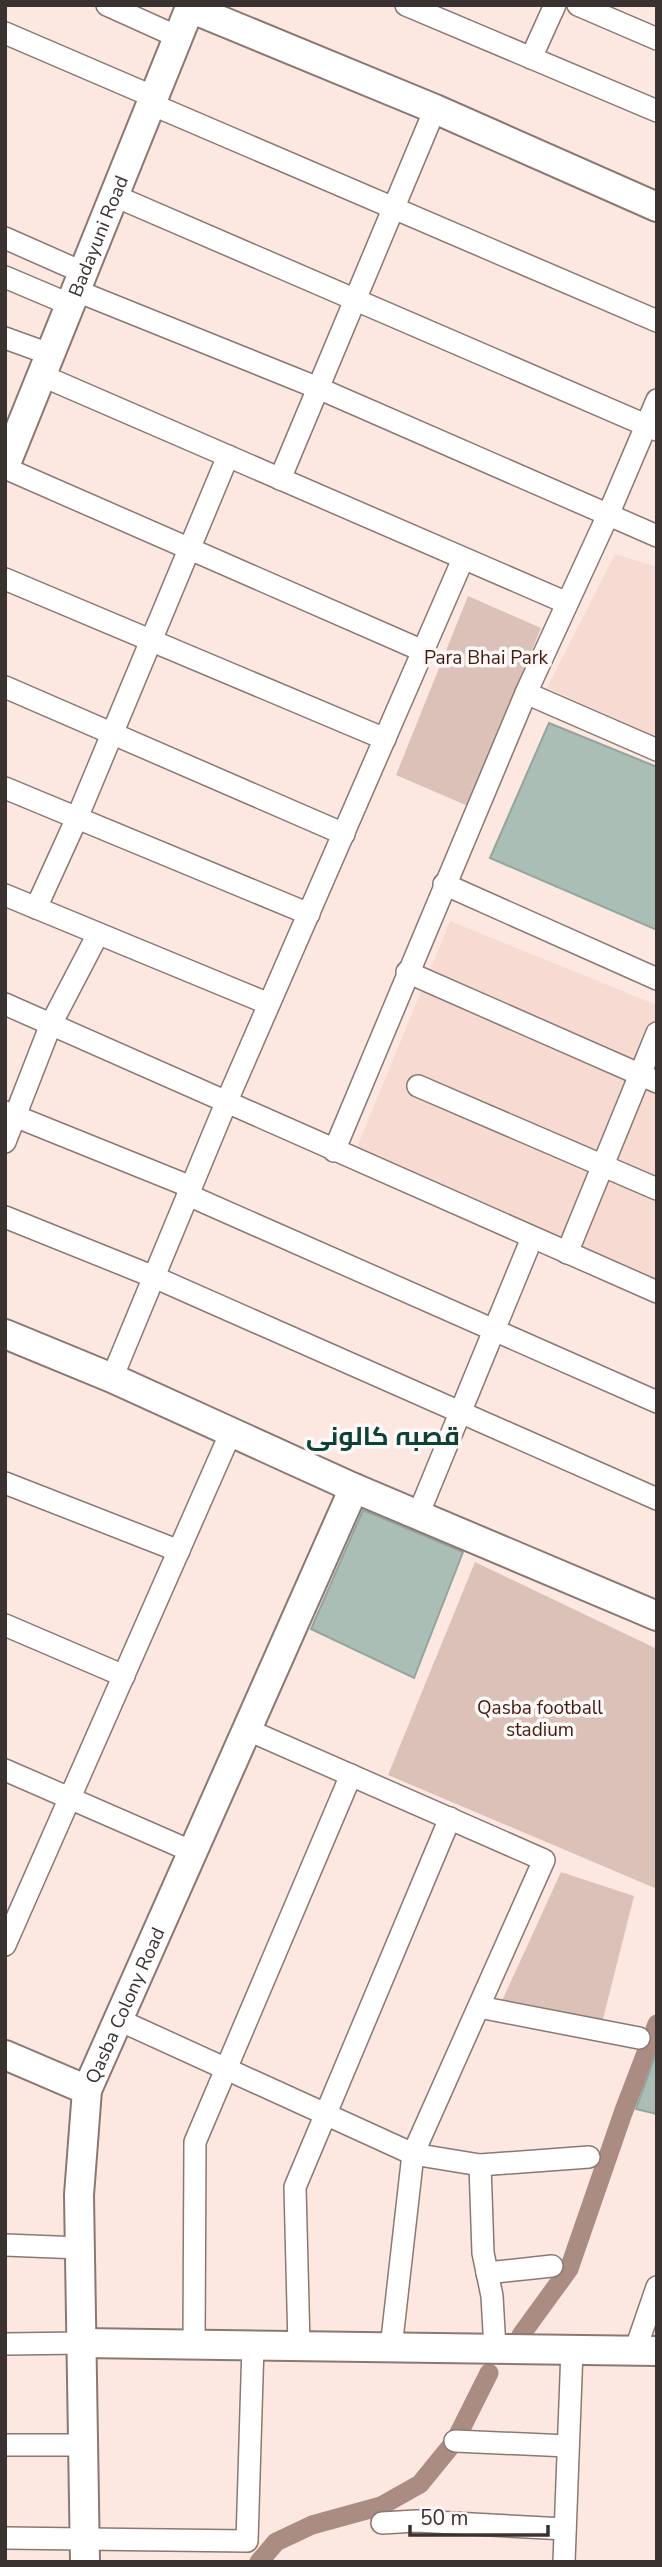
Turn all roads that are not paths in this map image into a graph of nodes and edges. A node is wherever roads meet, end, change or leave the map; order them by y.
1 (107, 5) edge
2 (407, 5) edge
3 (555, 5) edge
4 (578, 5) edge
5 (190, 6) edge
6 (5, 33) edge
7 (178, 37) junction
8 (657, 39) edge
9 (531, 58) junction
10 (153, 101) junction
11 (435, 109) junction
12 (657, 111) edge
13 (115, 196) junction
14 (657, 207) edge
15 (393, 209) junction
16 (5, 238) edge
17 (5, 277) edge
18 (77, 290) junction
19 (355, 299) junction
20 (657, 321) edge
21 (5, 338) edge
22 (47, 366) junction
23 (318, 388) junction
24 (657, 400) edge
25 (651, 428) edge
26 (228, 456) junction
27 (5, 467) edge
28 (280, 479) junction
29 (608, 516) junction
30 (657, 536) edge
31 (188, 548) junction
32 (463, 559) junction
33 (5, 579) edge
34 (567, 603) junction
35 (150, 641) junction
36 (423, 650) junction
37 (5, 687) edge
38 (526, 693) junction
39 (111, 733) junction
40 (385, 739) junction
41 (657, 750) edge
42 (5, 789) edge
43 (77, 818) junction
44 (344, 834) junction
45 (444, 884) junction
46 (5, 895) edge
47 (36, 908) junction
48 (309, 914) junction
49 (98, 933) junction
50 (407, 972) junction
51 (657, 979) edge
52 (5, 1004) edge
53 (269, 1004) junction
54 (51, 1024) junction
55 (657, 1033) edge
56 (648, 1079) edge
57 (418, 1086) dead end
58 (226, 1103) junction
59 (10, 1114) edge
60 (5, 1142) edge
61 (334, 1151) junction
62 (603, 1166) junction
63 (657, 1189) edge
64 (189, 1191) junction
65 (5, 1217) edge
66 (532, 1238) junction
67 (567, 1253) junction
68 (154, 1277) junction
69 (657, 1292) edge
70 (494, 1330) junction
71 (5, 1334) edge
72 (112, 1378) junction
73 (657, 1402) edge
74 (460, 1412) junction
75 (231, 1432) junction
76 (5, 1483) edge
77 (355, 1488) junction
78 (657, 1499) edge
79 (418, 1516) junction
80 (179, 1551) junction
81 (657, 1616) edge
82 (5, 1625) edge
83 (124, 1676) junction
84 (248, 1730) junction
85 (5, 1770) edge
86 (351, 1775) junction
87 (71, 1797) junction
88 (450, 1818) junction
89 (193, 1852) junction
90 (12, 1910) edge
91 (5, 1945) edge
92 (478, 2007) junction
93 (119, 2020) junction
94 (639, 2038) dead end
95 (5, 2055) edge
96 (226, 2068) junction
97 (87, 2090) junction
98 (326, 2114) junction
99 (413, 2154) junction
100 (589, 2157) dead end
101 (480, 2165) junction
102 (5, 2245) edge
103 (80, 2248) junction
104 (552, 2266) dead end
105 (487, 2273) junction
106 (657, 2287) edge
107 (83, 2343) junction
108 (5, 2344) edge
109 (194, 2345) junction
110 (253, 2346) junction
111 (299, 2346) junction
112 (391, 2348) junction
113 (495, 2349) junction
114 (572, 2350) junction
115 (646, 2351) edge
116 (455, 2441) dead end
117 (5, 2445) edge
118 (84, 2445) junction
119 (568, 2446) junction
120 (382, 2523) dead end
121 (565, 2529) junction
122 (5, 2538) edge
123 (85, 2550) edge
124 (564, 2562) edge

1 - 7 street
2 - 9 street
3 - 9 street
4 - 8 street
5 - 7 street, Badayuni Road
5 - 11 street
6 - 10 street
7 - 10 street, Badayuni Road
9 - 12 street
10 - 13 street, Badayuni Road
10 - 15 street
11 - 14 street
11 - 15 street
13 - 18 street, Badayuni Road
13 - 19 street
15 - 19 street
15 - 20 street
16 - 18 street
17 - 18 street
18 - 22 street, Badayuni Road
18 - 23 street
19 - 23 street
19 - 25 street
21 - 22 street
22 - 26 street
22 - 27 street, Badayuni Road
23 - 28 street
23 - 29 street
24 - 25 street
25 - 29 street
26 - 28 street
26 - 31 street
27 - 31 street
28 - 32 street
29 - 30 street
29 - 34 street
31 - 35 street
31 - 36 street
32 - 34 street
32 - 36 street
33 - 35 street
34 - 38 street
35 - 39 street
35 - 40 street
36 - 40 street
37 - 39 street
38 - 41 street
38 - 45 street
39 - 43 street
39 - 44 street
40 - 44 street
42 - 43 street
43 - 47 street
43 - 48 street
44 - 48 street
45 - 50 street
45 - 51 street
46 - 47 street
47 - 49 street
48 - 53 street
49 - 53 street
49 - 54 street
50 - 56 street
50 - 61 street
52 - 54 street
53 - 58 street
54 - 58 street
54 - 59 street
55 - 56 street
56 - 62 street
57 - 62 street
58 - 61 street
58 - 64 street
59 - 60 street
59 - 64 street
61 - 66 street
62 - 63 street
62 - 67 street
64 - 68 street
64 - 70 street
65 - 68 street
66 - 67 street
66 - 70 street
67 - 69 street
68 - 72 street
68 - 74 street
70 - 73 street
70 - 74 street
71 - 72 street
72 - 75 street
74 - 78 street
74 - 79 street
75 - 77 street
75 - 80 street
76 - 80 street
77 - 79 street
77 - 84 street, Qasba Colony Road
79 - 81 street
80 - 83 street
82 - 83 street
83 - 87 street
84 - 86 street
84 - 89 street, Qasba Colony Road
85 - 87 street
86 - 88 street
86 - 96 street
87 - 89 street
87 - 90 street
88 - 92 street
88 - 98 street
89 - 93 street, Qasba Colony Road
90 - 91 street
92 - 94 street
92 - 99 street
93 - 96 street
93 - 97 street, Qasba Colony Road
95 - 97 street
96 - 98 street
96 - 109 street
97 - 103 street, Qasba Colony Road
98 - 99 street
98 - 111 street
99 - 101 street
99 - 112 street
100 - 101 street
101 - 105 street
102 - 103 street
103 - 107 street, Qasba Colony Road
104 - 105 street
105 - 113 street
106 - 115 street
107 - 108 street
107 - 109 street
107 - 118 street, Qasba Colony Road
109 - 110 street
110 - 111 street
110 - 123 street
111 - 112 street
112 - 113 street
113 - 114 street
114 - 115 street
114 - 119 street
116 - 119 street
117 - 118 street
118 - 123 street, Qasba Colony Road
119 - 121 street
120 - 121 street
121 - 124 street
122 - 123 street

